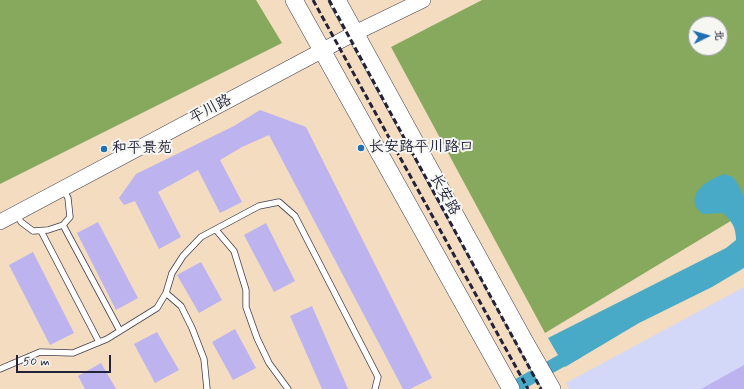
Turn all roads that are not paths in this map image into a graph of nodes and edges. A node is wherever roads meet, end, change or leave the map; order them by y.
1 (294, 0) edge
2 (337, 0) edge
3 (423, 0) edge
4 (355, 33) junction
5 (323, 50) junction
6 (63, 188) junction
7 (16, 214) junction
8 (0, 222) edge
9 (63, 225) junction
10 (41, 230) junction
11 (216, 230) junction
12 (166, 293) junction
13 (120, 331) junction
14 (99, 342) junction
15 (0, 369) edge
16 (207, 389) edge
17 (288, 389) edge
18 (375, 389) edge
19 (511, 389) edge
20 (552, 389) edge

1 - 5 main road
2 - 4 main road, 长安路
3 - 4 street, 平川路
4 - 5 street, 平川路
4 - 20 main road, 长安路
5 - 6 street, 平川路
5 - 19 main road
6 - 7 street, 平川路
6 - 9 lane
7 - 8 street, 平川路
7 - 10 lane
9 - 10 lane
9 - 13 lane
10 - 14 lane
11 - 12 lane
11 - 17 lane
11 - 18 lane
12 - 13 lane
12 - 16 lane
13 - 14 lane
14 - 15 lane

